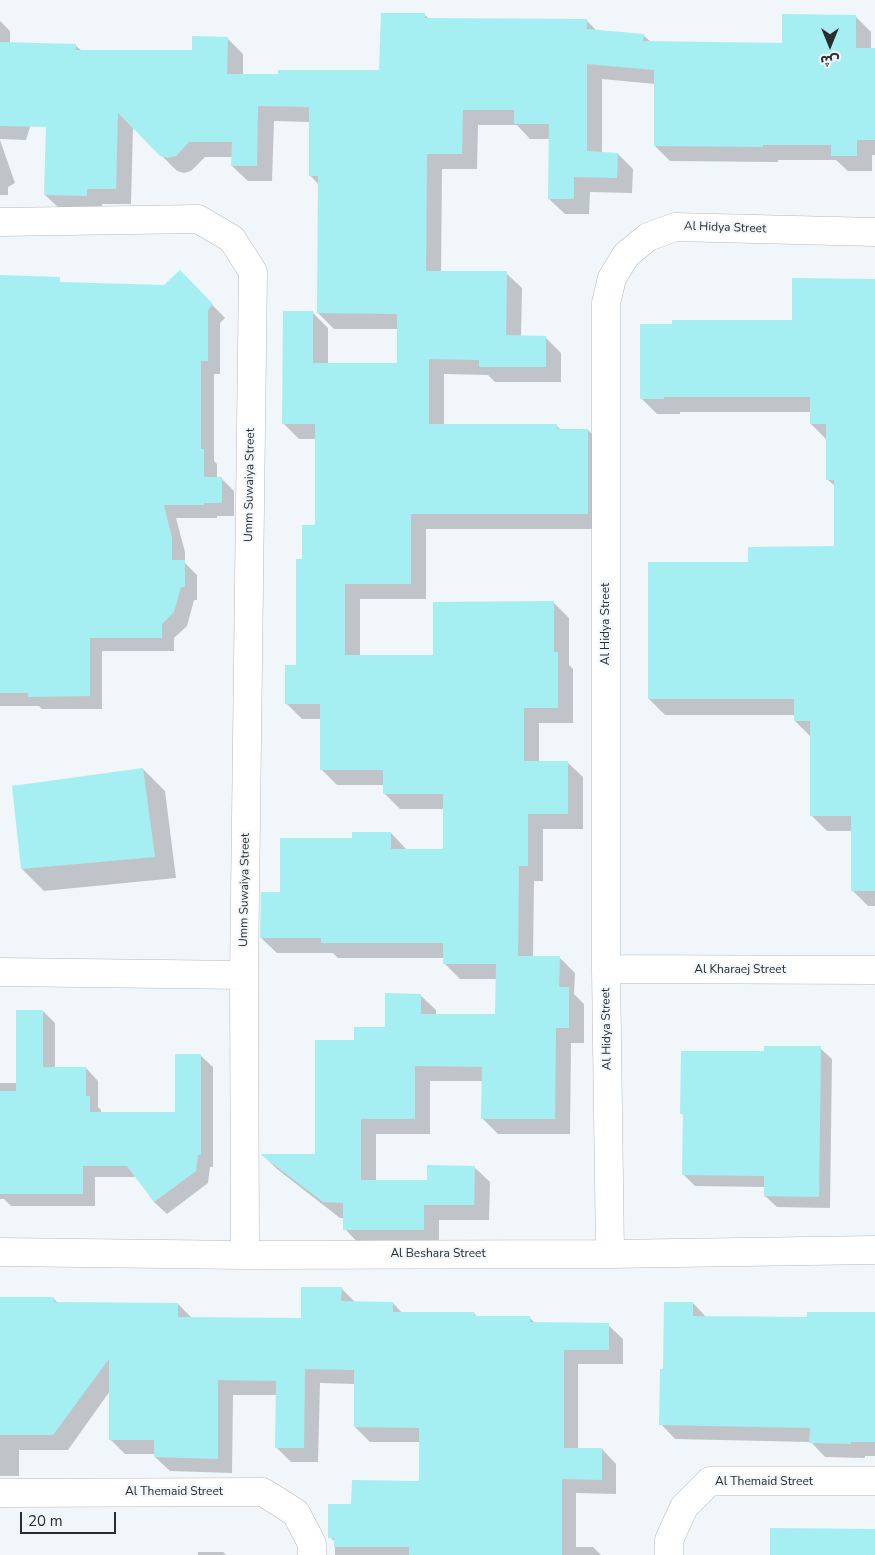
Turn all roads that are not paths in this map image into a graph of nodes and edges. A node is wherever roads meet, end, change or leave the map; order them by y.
1 (0, 222) edge
2 (875, 232) edge
3 (606, 969) junction
4 (875, 970) edge
5 (0, 972) edge
6 (244, 975) junction
7 (875, 1250) edge
8 (0, 1252) edge
9 (610, 1254) junction
10 (245, 1255) junction
11 (875, 1481) edge
12 (0, 1493) edge
13 (312, 1555) edge
14 (669, 1555) edge

1 - 6 street, Umm Suwaiya Street
2 - 3 street, Al Hidya Street
3 - 4 street, Al Kharaej Street
3 - 9 street, Al Hidya Street
5 - 6 street
6 - 10 street, Umm Suwaiya Street
7 - 9 street, Al Beshara Street
8 - 10 street, Al Beshara Street
9 - 10 street, Al Beshara Street
11 - 14 street, Al Themaid Street
12 - 13 street, Al Themaid Street

